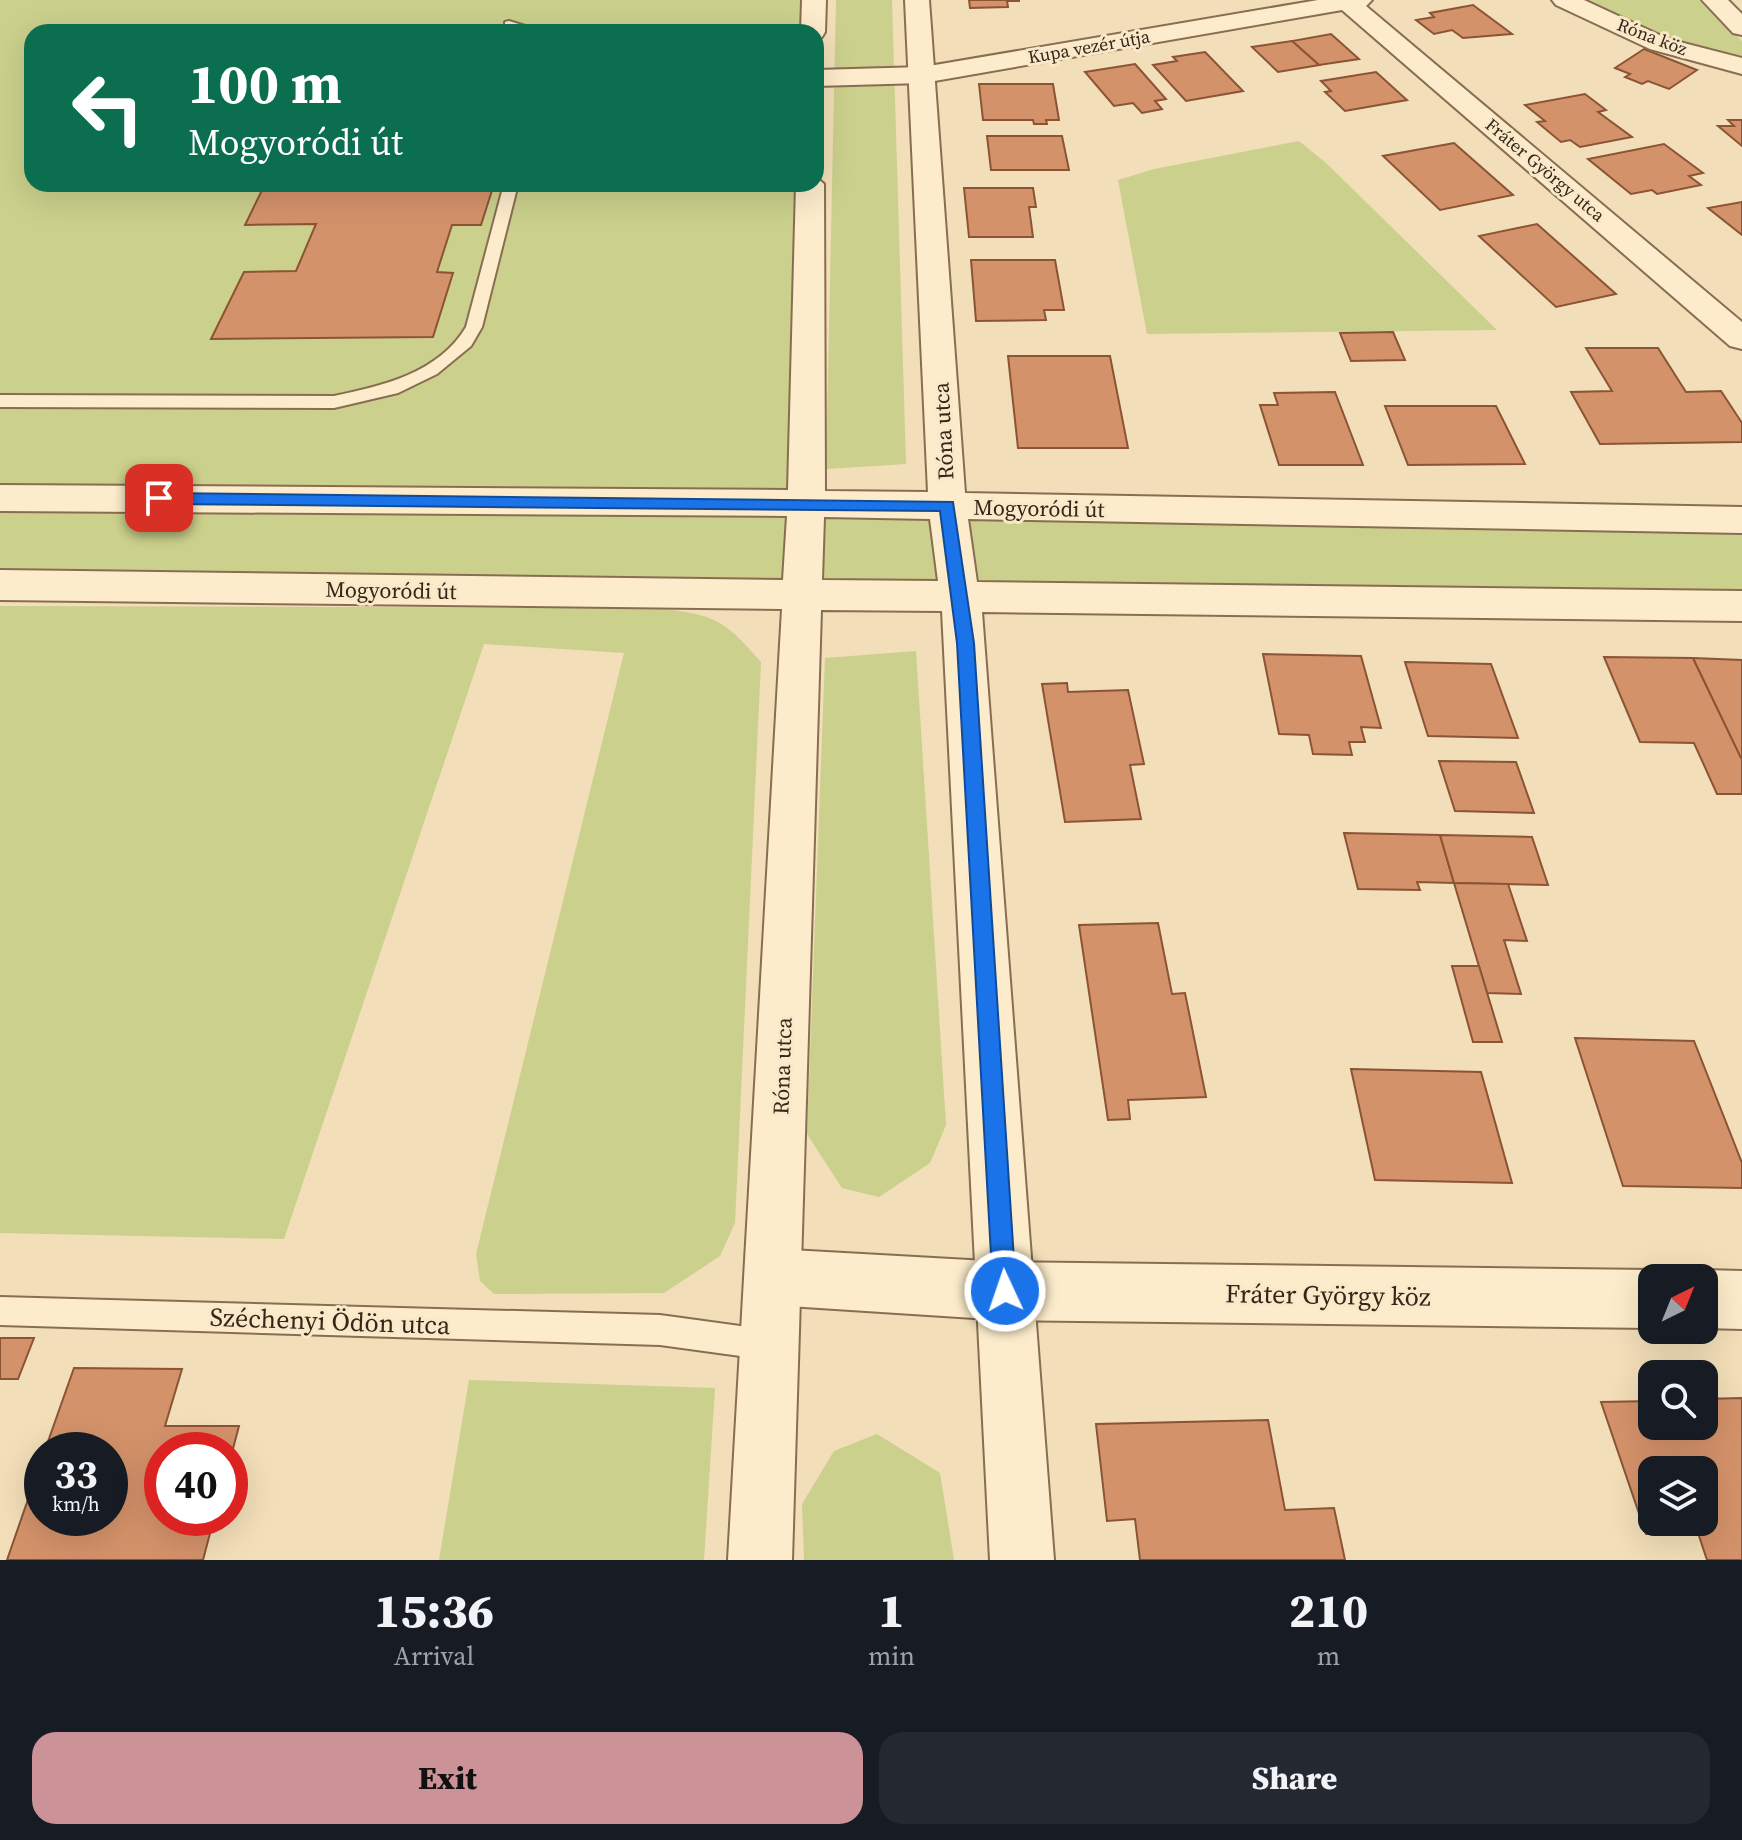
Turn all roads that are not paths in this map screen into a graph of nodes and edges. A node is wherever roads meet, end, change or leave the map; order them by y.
1 (814, 0) edge
2 (917, 0) edge
3 (1564, 0) edge
4 (1714, 0) edge
5 (1354, 1) edge
6 (813, 24) edge
7 (1742, 28) edge
8 (1742, 66) edge
9 (923, 75) junction
10 (824, 78) edge
11 (509, 192) edge
12 (810, 192) edge
13 (1742, 339) edge
14 (0, 401) edge
15 (0, 498) edge
16 (806, 503) junction
17 (947, 506) junction
18 (1742, 520) edge
19 (0, 585) edge
20 (802, 594) junction
21 (961, 596) junction
22 (1742, 606) edge
23 (773, 1277) junction
24 (1005, 1291) junction
25 (1638, 1299) edge
26 (1718, 1299) edge
27 (1742, 1300) edge
28 (0, 1311) edge
29 (769, 1345) junction
30 (760, 1560) edge
31 (1022, 1560) edge

1 - 6 street
2 - 9 street, Róna utca
3 - 8 street, Róna köz
4 - 7 street
5 - 9 street, Kupa vezér útja
5 - 13 street, Fráter György utca
9 - 10 street, Kupa vezér útja
9 - 17 street, Róna utca
11 - 14 lane
12 - 16 street, Róna utca
15 - 16 street, Mogyoródi út
16 - 17 street, Mogyoródi út
16 - 20 street, Róna utca
17 - 18 street, Mogyoródi út
17 - 21 street, Róna utca
19 - 20 street, Mogyoródi út
20 - 21 street, Mogyoródi út
20 - 23 street, Róna utca
21 - 22 street, Mogyoródi út
21 - 24 street, Róna utca
23 - 24 street
23 - 29 street, Róna utca
24 - 25 street, Fráter György köz
24 - 31 street, Róna utca
26 - 27 street
28 - 29 lane, Széchenyi Ödön utca
29 - 30 street, Róna utca

